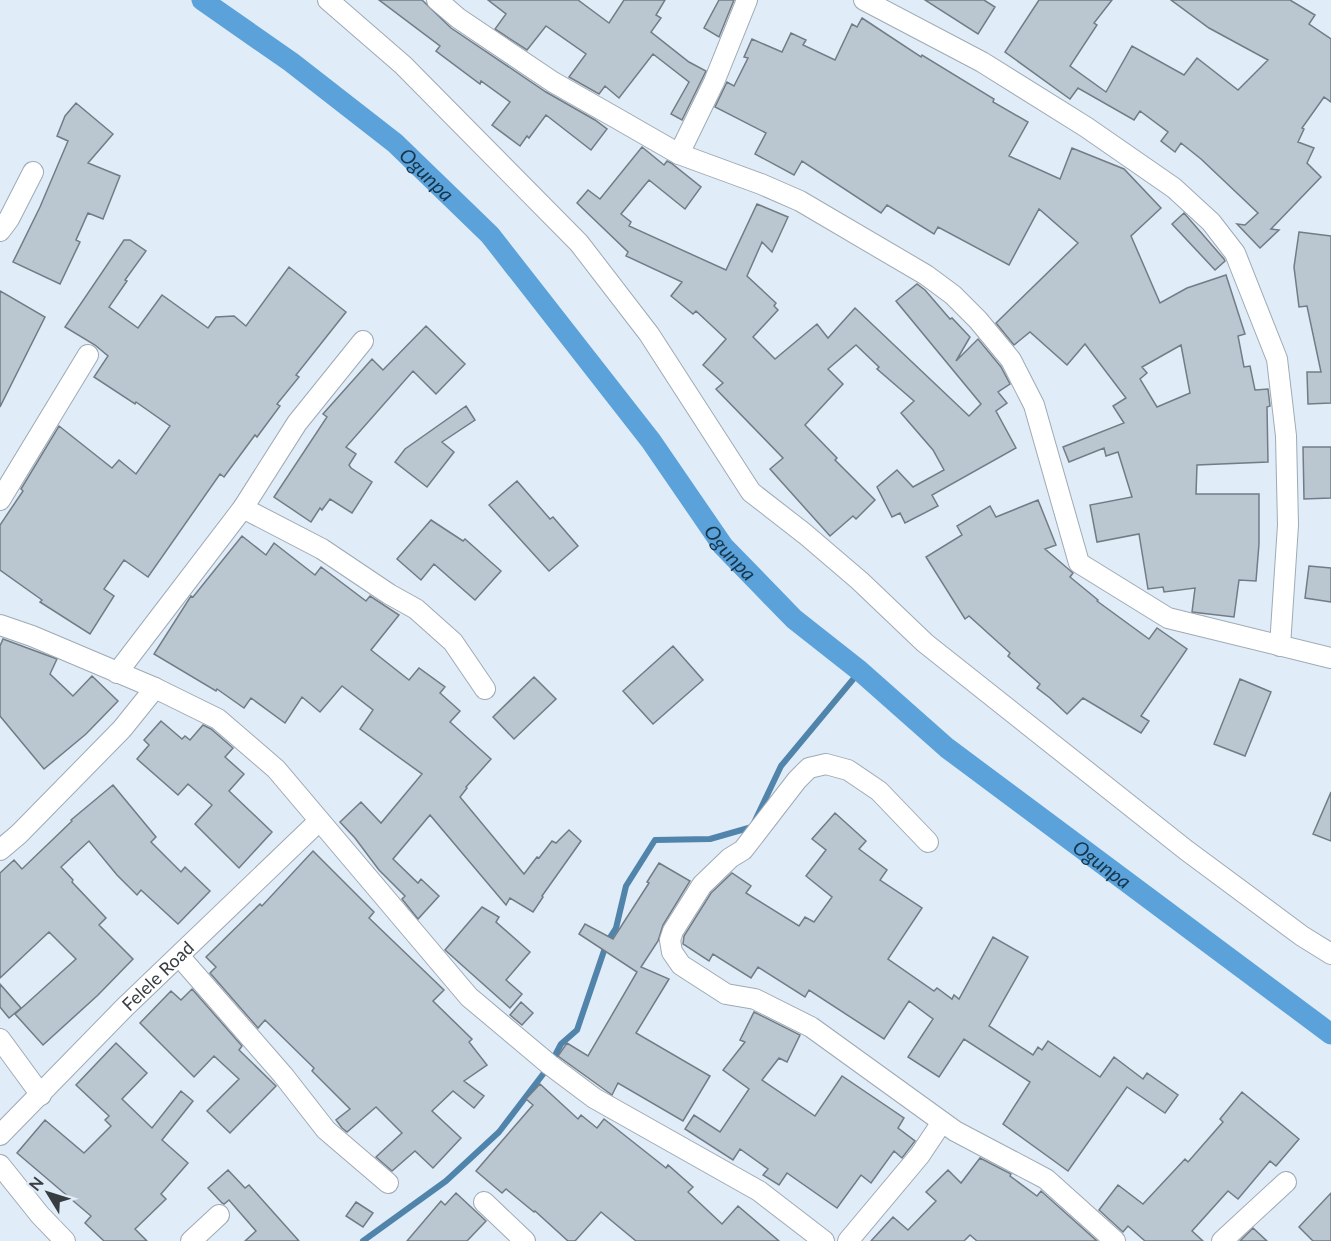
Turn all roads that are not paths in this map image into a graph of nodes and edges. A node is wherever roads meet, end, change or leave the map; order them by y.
1 (328, 0) edge
2 (437, 0) edge
3 (747, 0) edge
4 (864, 0) edge
5 (679, 154) junction
6 (33, 172) dead end
7 (0, 231) edge
8 (363, 341) dead end
9 (88, 355) dead end
10 (0, 500) edge
11 (243, 508) junction
12 (0, 625) edge
13 (1280, 646) junction
14 (1331, 658) edge
15 (117, 673) junction
16 (155, 688) junction
17 (485, 689) dead end
18 (320, 822) junction
19 (928, 842) dead end
20 (0, 849) edge
21 (1331, 954) edge
22 (180, 957) junction
23 (0, 1039) edge
24 (41, 1095) junction
25 (942, 1122) junction
26 (0, 1135) edge
27 (0, 1165) edge
28 (1286, 1182) dead end
29 (388, 1183) dead end
30 (484, 1202) dead end
31 (219, 1215) dead end
32 (64, 1241) edge
33 (191, 1241) edge
34 (525, 1241) edge
35 (824, 1241) edge
36 (848, 1241) edge
37 (1115, 1241) edge
38 (1222, 1241) edge

1 - 21 street
2 - 5 street
3 - 5 street
4 - 13 street
5 - 13 street
6 - 7 street
8 - 11 street
9 - 10 street
11 - 15 street
11 - 17 street
12 - 15 street
13 - 14 street
15 - 16 street
16 - 18 street
16 - 20 street
18 - 22 street, Felele Road
18 - 35 street
19 - 25 street
22 - 24 street, Felele Road
22 - 29 street
23 - 24 street
24 - 26 street, Felele Road
25 - 36 street
25 - 37 street
27 - 32 street
28 - 38 street
30 - 34 street
31 - 33 street

